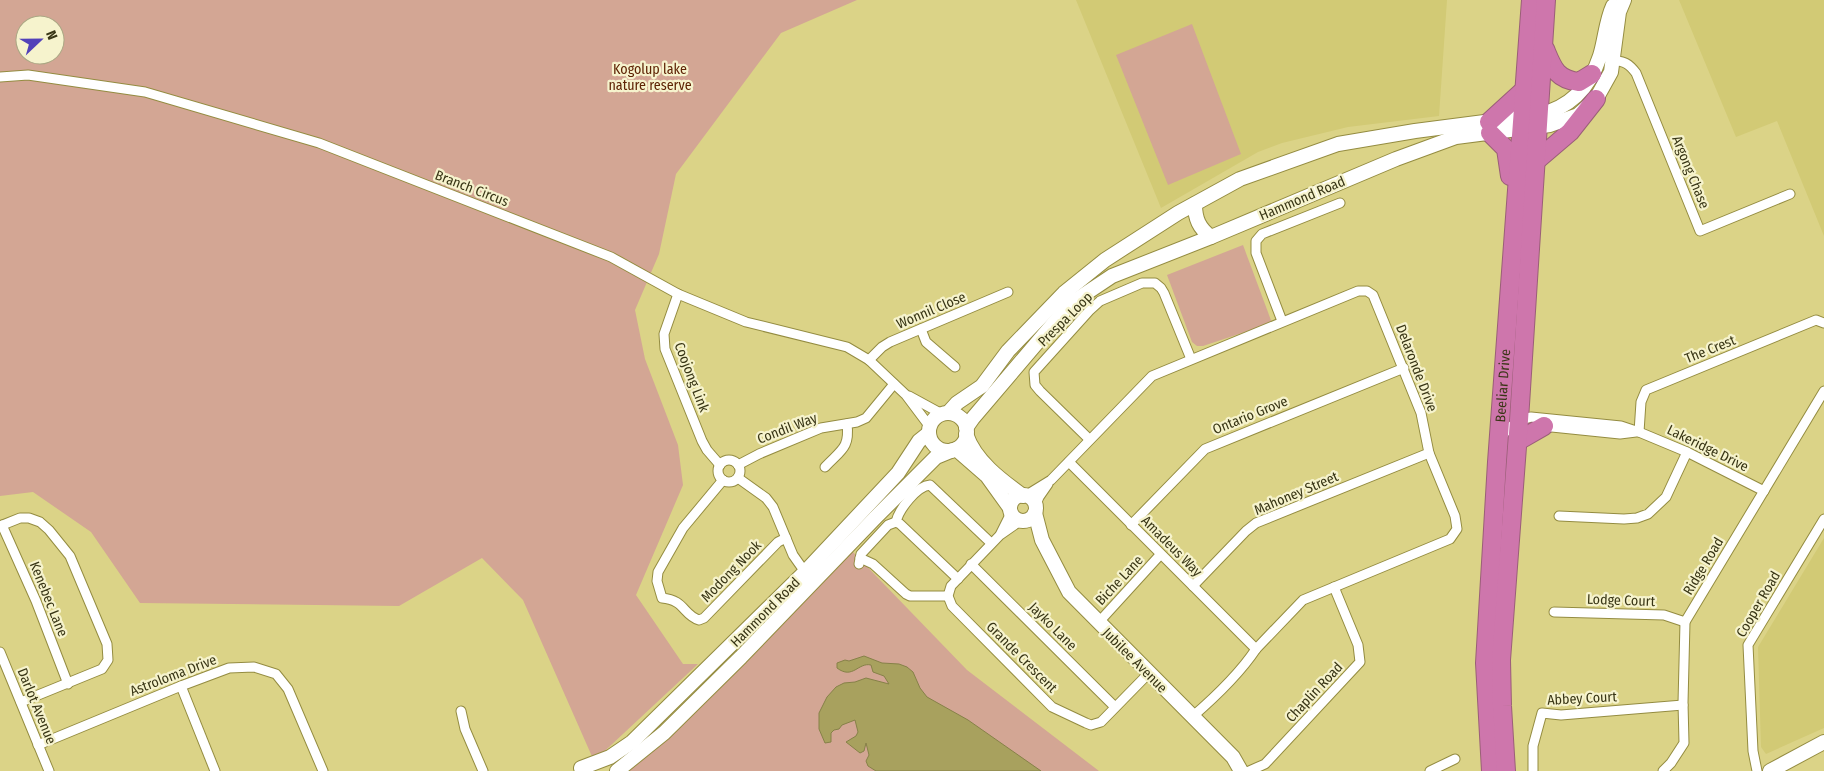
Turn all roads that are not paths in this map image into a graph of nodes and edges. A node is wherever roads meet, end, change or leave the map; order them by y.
1 (1531, 0) edge
2 (1546, 0) edge
3 (1616, 0) edge
4 (1624, 0) edge
5 (1544, 46) junction
6 (1606, 58) junction
7 (1592, 74) junction
8 (0, 77) edge
9 (1523, 91) junction
10 (1596, 99) junction
11 (1530, 122) junction
12 (1490, 128) junction
13 (1414, 131) junction
14 (1421, 150) junction
15 (1536, 161) junction
16 (1790, 194) dead end
17 (1340, 203) dead end
18 (1195, 204) junction
19 (1513, 234) junction
20 (1211, 237) junction
21 (1126, 246) junction
22 (1134, 266) junction
23 (1008, 292) dead end
24 (678, 294) junction
25 (1282, 321) junction
26 (1824, 324) edge
27 (921, 329) junction
28 (1191, 358) junction
29 (869, 360) junction
30 (955, 367) dead end
31 (1404, 368) junction
32 (894, 384) junction
33 (1824, 391) edge
34 (906, 395) junction
35 (1502, 405) junction
36 (945, 414) junction
37 (1519, 420) junction
38 (847, 424) junction
39 (1544, 426) junction
40 (929, 430) junction
41 (966, 431) junction
42 (1639, 432) junction
43 (1500, 438) junction
44 (1089, 439) junction
45 (1518, 441) junction
46 (955, 449) junction
47 (1687, 452) junction
48 (1428, 453) junction
49 (1069, 462) junction
50 (720, 465) junction
51 (738, 465) junction
52 (825, 467) dead end
53 (738, 478) junction
54 (723, 480) junction
55 (1051, 480) junction
56 (1764, 491) junction
57 (1024, 496) junction
58 (1035, 510) junction
59 (1016, 515) junction
60 (1559, 516) dead end
61 (1824, 519) edge
62 (896, 522) junction
63 (1, 525) edge
64 (1130, 525) junction
65 (786, 538) junction
66 (1042, 540) junction
67 (991, 543) junction
68 (1160, 555) junction
69 (971, 564) junction
70 (805, 572) junction
71 (958, 578) junction
72 (1192, 586) junction
73 (1334, 587) junction
74 (948, 596) junction
75 (1554, 612) dead end
76 (1686, 622) junction
77 (1098, 623) junction
78 (1256, 649) junction
79 (0, 653) edge
80 (4, 672) edge
81 (1149, 673) junction
82 (68, 684) junction
83 (181, 686) junction
84 (20, 702) junction
85 (1683, 705) junction
86 (1114, 707) junction
87 (461, 711) dead end
88 (1192, 717) junction
89 (1824, 742) edge
90 (38, 745) junction
91 (1455, 759) dead end
92 (481, 770) edge
93 (582, 770) edge
94 (49, 771) edge
95 (215, 771) edge
96 (323, 771) edge
97 (617, 771) edge
98 (1241, 771) edge
99 (1249, 771) edge
100 (1430, 771) edge
101 (1491, 771) edge
102 (1506, 771) edge
103 (1533, 771) edge
104 (1663, 771) edge
105 (1757, 771) edge
106 (1770, 771) edge

1 - 9 highway, Beeliar Drive
2 - 5 highway, Beeliar Drive
3 - 6 main road, Hammond Road
4 - 6 main road, Hammond Road
5 - 7 highway
5 - 11 highway, Beeliar Drive
6 - 7 main road, Hammond Road
6 - 10 main road, Hammond Road
6 - 16 street, Argong Chase
7 - 11 main road, Hammond Road
8 - 24 street, Branch Circus
9 - 11 highway, Beeliar Drive
9 - 12 highway
10 - 11 main road, Hammond Road
10 - 15 highway
11 - 12 main road, Hammond Road
11 - 15 highway, Beeliar Drive
11 - 19 highway, Beeliar Drive
12 - 13 main road, Hammond Road
12 - 14 main road, Hammond Road
12 - 19 highway
13 - 14 main road
13 - 18 main road, Hammond Road
14 - 20 main road, Hammond Road
15 - 37 highway, Beeliar Drive
17 - 25 street
18 - 20 main road
18 - 21 main road, Hammond Road
19 - 35 highway, Beeliar Drive
20 - 22 main road, Hammond Road
21 - 22 main road
21 - 36 main road, Hammond Road
22 - 41 main road, Hammond Road
23 - 27 street, Wonnil Close
24 - 29 street, Branch Circus
24 - 50 street, Coojong Link
25 - 28 street, Delaronde Drive
25 - 31 street, Delaronde Drive
26 - 42 street, The Crest
27 - 29 street, Wonnil Close
27 - 30 street
28 - 44 street, Delaronde Drive
28 - 44 street, Prespa Loop
29 - 32 street, Branch Circus
31 - 48 street, Delaronde Drive
31 - 64 street, Ontario Grove
32 - 34 street, Branch Circus
32 - 38 street, Condil Way
33 - 56 street, Ridge Road
34 - 36 street, Branch Circus
34 - 40 street, Branch Circus
35 - 37 street, Lakeridge Drive
35 - 43 highway, Beeliar Drive
36 - 40 main road
36 - 41 main road
37 - 39 street, Lakeridge Drive
37 - 42 street, Lakeridge Drive
37 - 43 street
37 - 45 highway, Beeliar Drive
38 - 51 street, Condil Way
38 - 52 street
39 - 42 street, Lakeridge Drive
39 - 45 highway
40 - 46 main road
40 - 70 main road, Hammond Road
41 - 46 main road
41 - 57 main road
42 - 47 street, Lakeridge Drive
43 - 101 highway, Beeliar Drive
44 - 49 street, Delaronde Drive
45 - 102 highway, Beeliar Drive
46 - 59 main road, Jubilee Avenue
46 - 97 main road, Hammond Road
47 - 56 street, Lakeridge Drive
47 - 60 street
48 - 72 street, Mahoney Street
48 - 73 street, Delaronde Drive
49 - 55 street, Delaronde Drive
49 - 64 street, Amadeus Way
50 - 51 street
50 - 54 street
51 - 53 street
53 - 54 street
53 - 65 street
54 - 65 street, Modong Nook
55 - 57 street, Delaronde Drive
55 - 58 street, Delaronde Drive
56 - 76 street, Ridge Road
57 - 58 main road
57 - 59 main road
58 - 59 main road
58 - 66 main road, Jubilee Avenue
59 - 66 main road, Jubilee Avenue
59 - 67 street
61 - 105 street, Cooper Road
62 - 67 street
62 - 71 street
62 - 74 street
63 - 82 street, Kenebec Lane
63 - 82 street
64 - 68 street, Amadeus Way
65 - 70 street
66 - 77 main road, Jubilee Avenue
67 - 69 street
68 - 72 street, Amadeus Way
68 - 77 street, Biche Lane
69 - 71 street
69 - 86 street, Jayko Lane
70 - 93 main road, Hammond Road
71 - 74 street
72 - 78 street, Amadeus Way
73 - 78 street, Delaronde Drive
73 - 99 street, Chaplin Road
74 - 86 street, Grande Crescent
75 - 76 street, Lodge Court
76 - 85 street, Ridge Road
77 - 81 main road, Jubilee Avenue
78 - 88 street, Delaronde Drive
79 - 80 street, Darlot Avenue
80 - 84 street, Darlot Avenue
81 - 86 street, Grande Crescent
81 - 88 main road, Jubilee Avenue
82 - 84 street
83 - 90 street, Astroloma Drive
83 - 95 street
83 - 96 street, Astroloma Drive
84 - 90 street, Darlot Avenue
85 - 103 street, Abbey Court
85 - 104 street, Ridge Road
87 - 92 street
88 - 98 main road, Jubilee Avenue
89 - 106 main road
90 - 94 street, Darlot Avenue
91 - 100 street

